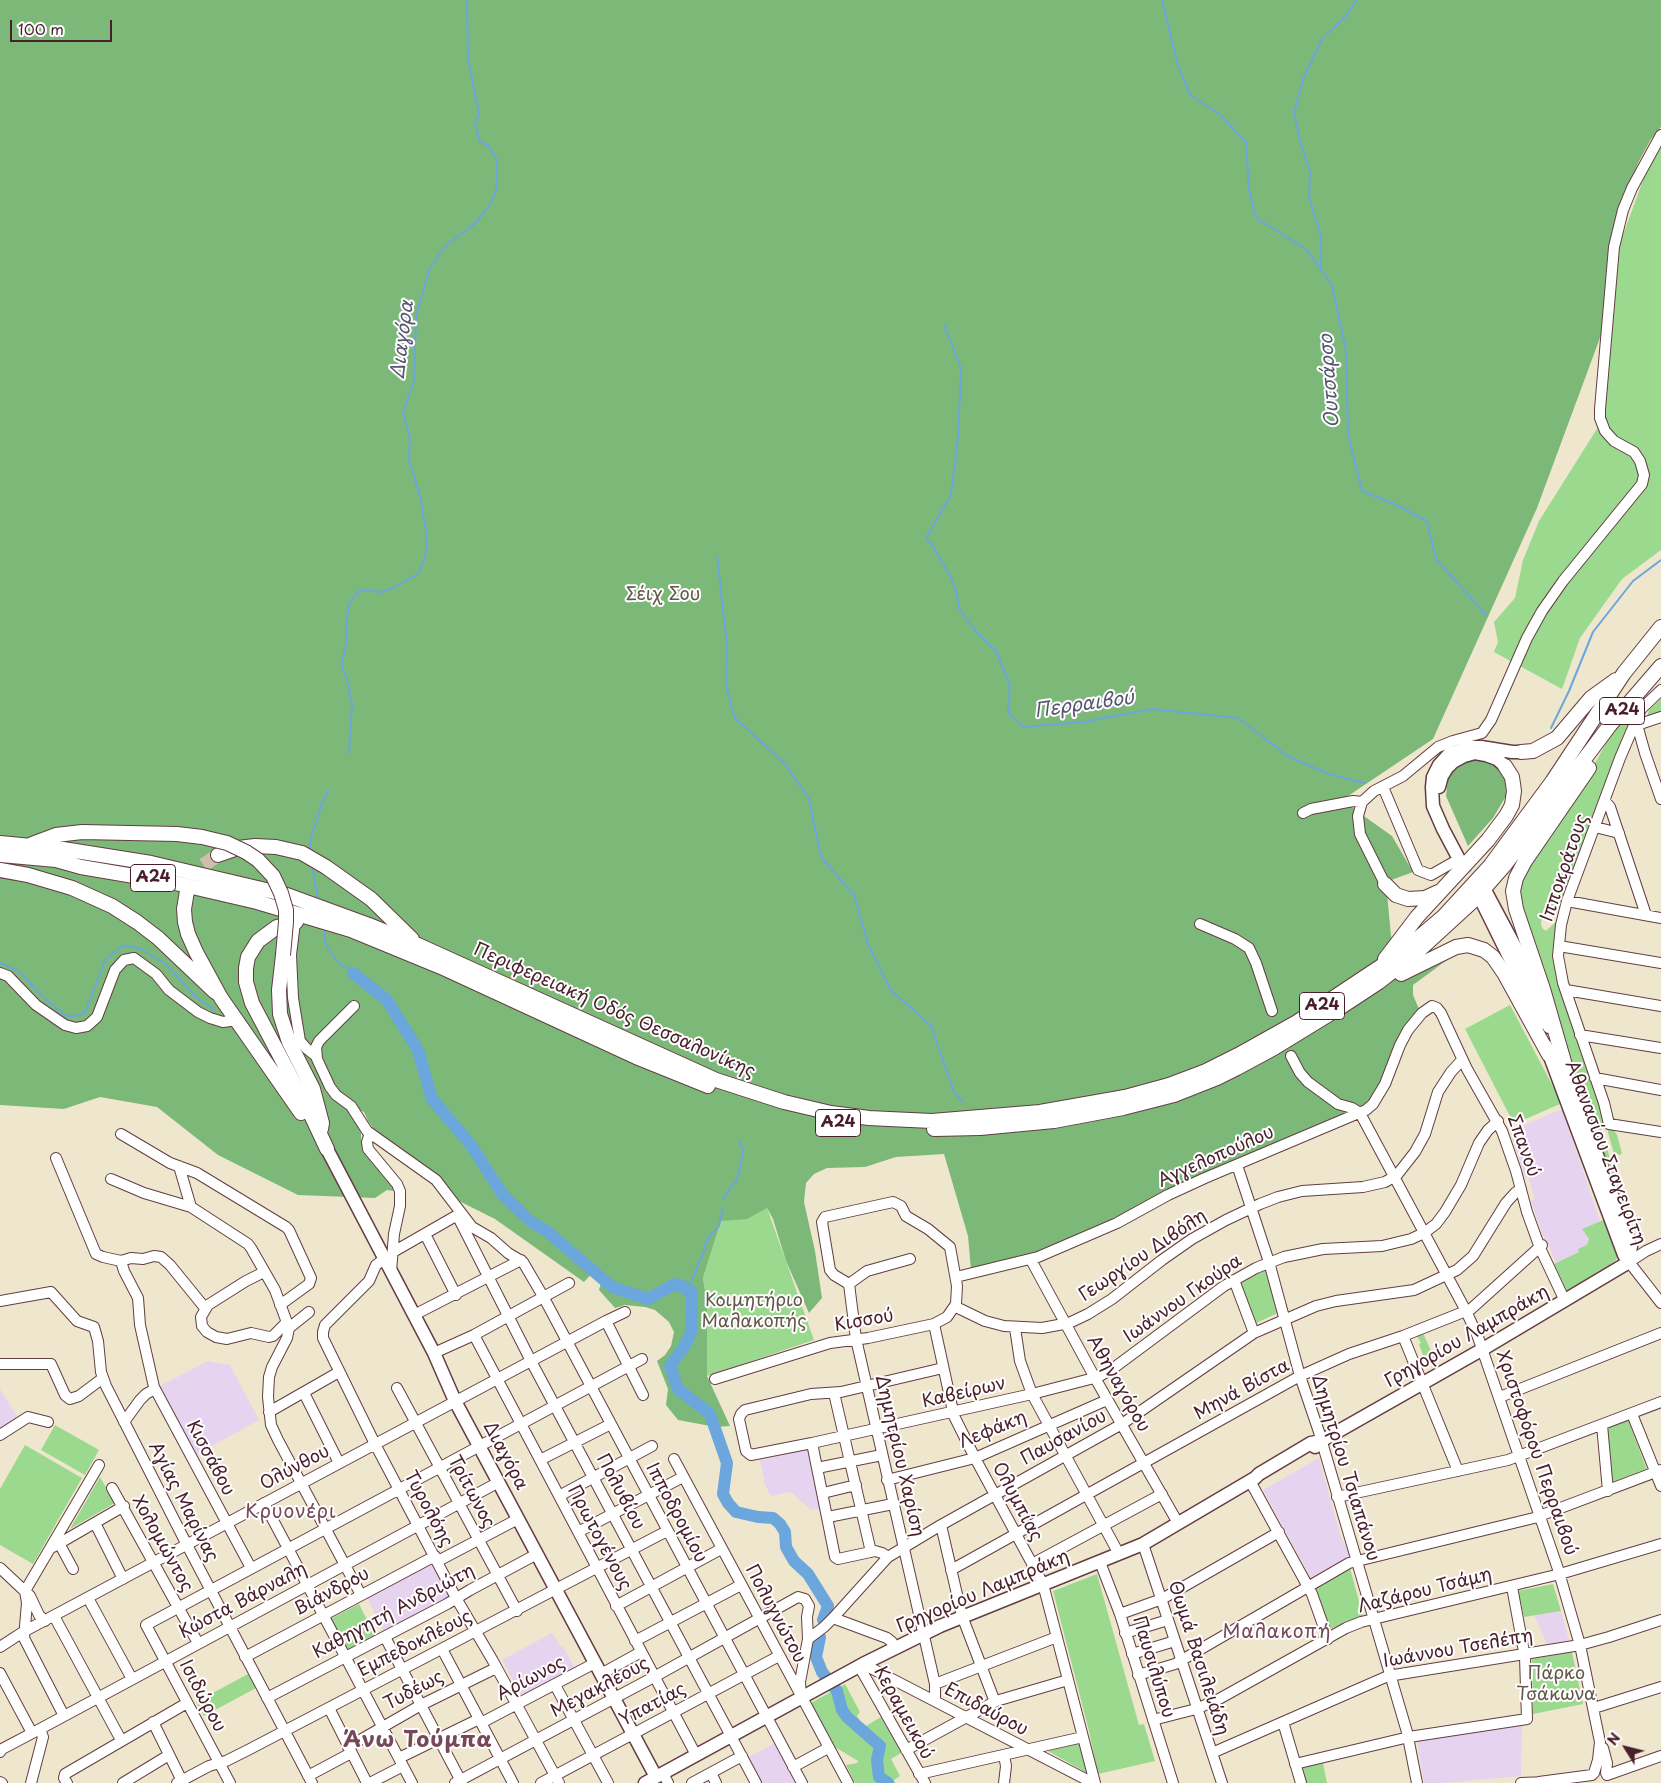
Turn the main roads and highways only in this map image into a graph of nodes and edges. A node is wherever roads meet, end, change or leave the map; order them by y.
1 (1661, 627) edge
2 (1661, 666) edge
3 (1624, 673) junction
4 (1610, 726) junction
5 (1520, 752) joint
6 (1505, 766) joint
7 (0, 843) edge
8 (28, 845) junction
9 (0, 855) edge
10 (218, 855) tunnel mouth
11 (81, 867) junction
12 (0, 869) edge
13 (1385, 884) road end
14 (1443, 889) junction
15 (187, 891) tunnel mouth
16 (303, 915) junction
17 (331, 922) junction
18 (418, 945) junction
19 (1377, 970) junction
20 (1356, 997) junction
21 (221, 998) junction
22 (1549, 1055) junction
23 (1569, 1079) junction
24 (320, 1132) junction
25 (327, 1149) junction
26 (1630, 1262) junction
27 (658, 1779) edge

1 - 3 highway, Περιφερειακή Οδός Θεσσαλονίκης / Α24
2 - 4 highway, Περιφερειακή Οδός Θεσσαλονίκης / Α24
3 - 5 highway
3 - 19 highway, Περιφερειακή Οδός Θεσσαλονίκης / Α24
4 - 20 highway, Περιφερειακή Οδός Θεσσαλονίκης / Α24
4 - 23 highway
5 - 6 main road
6 - 14 highway
7 - 8 highway, Περιφερειακή Οδός Θεσσαλονίκης / Α24
8 - 16 highway, Περιφερειακή Οδός Θεσσαλονίκης / Α24
8 - 24 highway, bridge
9 - 11 highway, Περιφερειακή Οδός Θεσσαλονίκης / Α24
10 - 18 highway
11 - 12 highway
11 - 16 highway, Περιφερειακή Οδός Θεσσαλονίκης / Α24
12 - 21 highway
13 - 14 highway
14 - 19 highway
15 - 21 highway
16 - 17 highway, Περιφερειακή Οδός Θεσσαλονίκης / Α24
16 - 24 highway
17 - 18 highway, Περιφερειακή Οδός Θεσσαλονίκης / Α24
17 - 20 highway, Περιφερειακή Οδός Θεσσαλονίκης / Α24
18 - 19 highway, Περιφερειακή Οδός Θεσσαλονίκης / Α24
20 - 22 highway
21 - 25 highway
22 - 23 main road, Αθανασίου Σταγειρίτη
22 - 26 main road, Αθανασίου Σταγειρίτη
23 - 26 main road, Αθανασίου Σταγειρίτη
24 - 25 highway
25 - 27 main road, Διαγόρα
26 - 27 main road, Γρηγορίου Λαμπράκη

